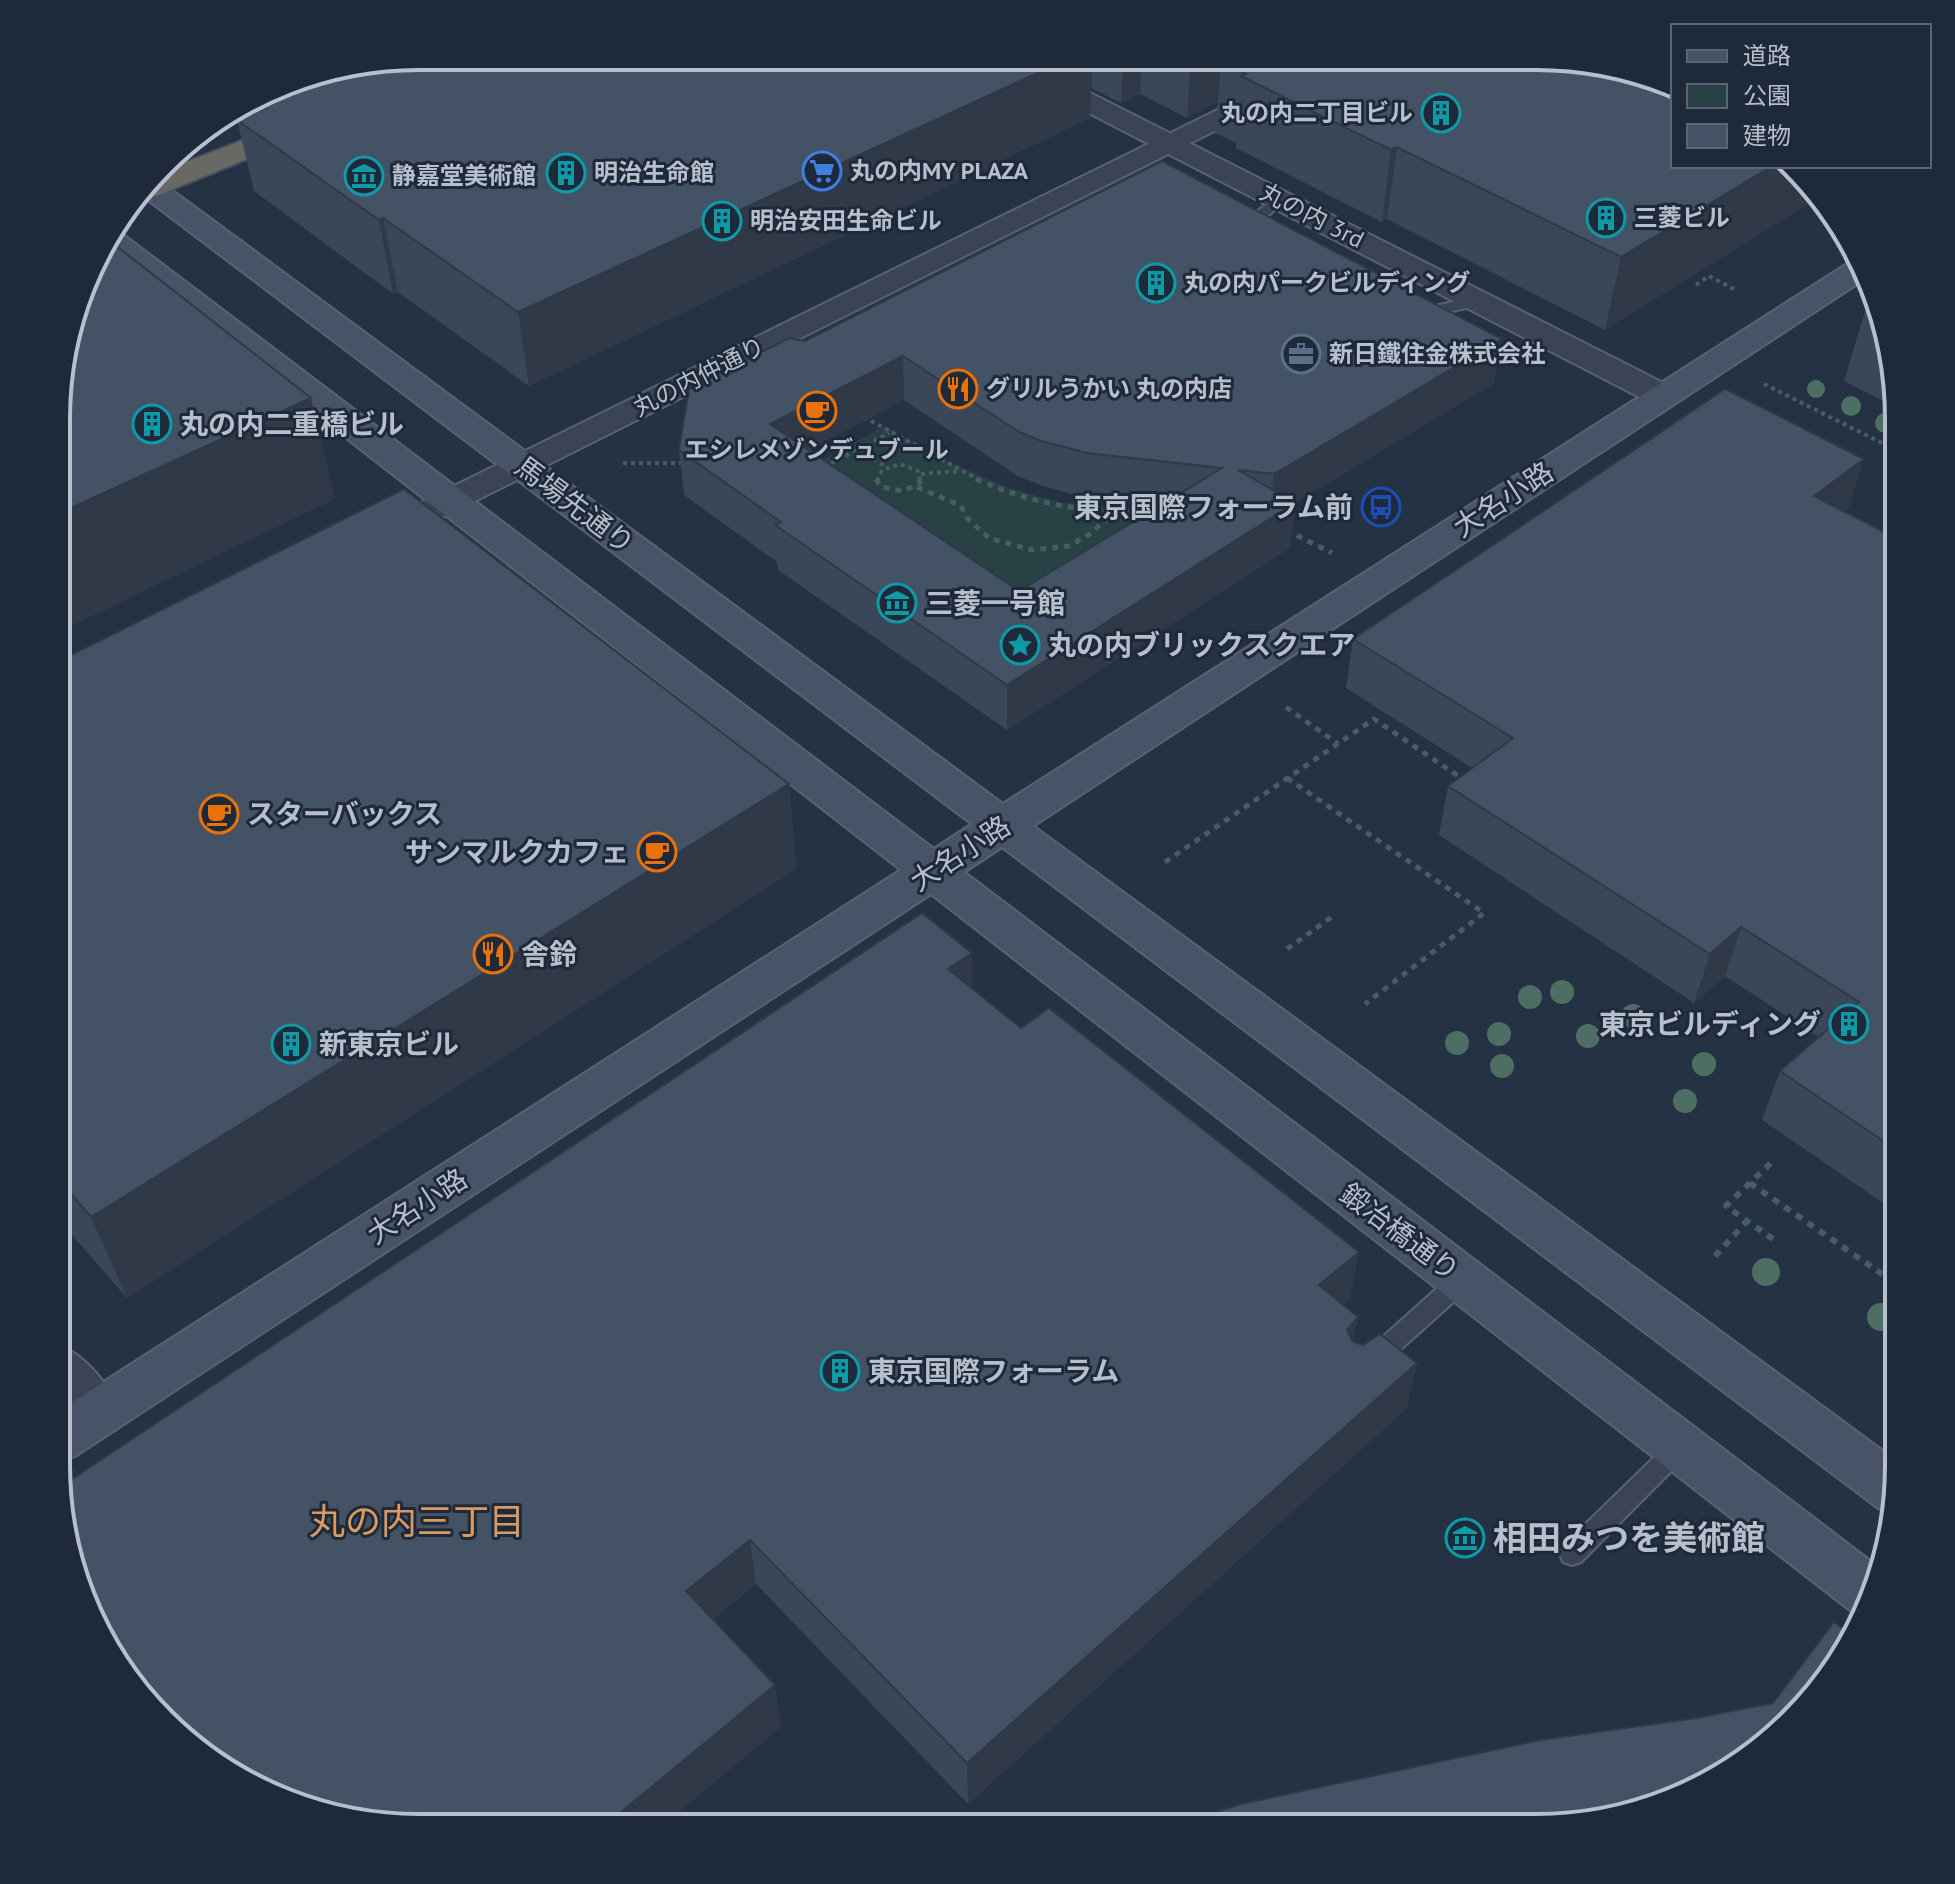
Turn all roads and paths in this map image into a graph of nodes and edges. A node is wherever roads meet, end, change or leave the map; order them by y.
1 (1028, 70) edge
2 (1283, 85) edge
3 (324, 118) edge
4 (1167, 142) junction
5 (164, 181) edge
6 (155, 192) edge
7 (1278, 199) junction
8 (1260, 240) edge
9 (117, 244) edge
10 (1853, 273) edge
11 (1696, 285) edge
12 (1734, 289) dead end
13 (1478, 301) junction
14 (1401, 315) edge
15 (1764, 384) dead end
16 (1663, 396) junction
17 (853, 410) edge
18 (889, 433) junction
19 (1885, 444) edge
20 (859, 449) junction
21 (623, 463) dead end
22 (682, 463) edge
23 (522, 465) junction
24 (886, 467) junction
25 (816, 471) edge
26 (962, 471) junction
27 (921, 474) junction
28 (917, 487) junction
29 (450, 501) junction
30 (1166, 511) edge
31 (1115, 513) junction
32 (1282, 528) edge
33 (353, 549) edge
34 (1332, 553) dead end
35 (1286, 707) dead end
36 (1338, 744) junction
37 (1287, 778) junction
38 (1475, 788) edge
39 (1003, 825) junction
40 (1165, 862) dead end
41 (930, 872) junction
42 (1333, 916) dead end
43 (1287, 949) dead end
44 (1365, 1004) dead end
45 (1774, 1160) dead end
46 (1750, 1183) junction
47 (1715, 1256) dead end
48 (1885, 1276) edge
49 (1462, 1280) junction
50 (1353, 1378) edge
51 (70, 1406) edge
52 (77, 1427) edge
53 (1680, 1447) junction
54 (1884, 1482) edge
55 (1572, 1554) dead end
56 (1862, 1587) edge

1 - 4 street, 丸の内 3rd
2 - 4 street, 丸の内仲通り
3 - 5 highway
4 - 7 street, 丸の内 3rd
4 - 23 street, 丸の内仲通り
6 - 23 main road, 馬場先通り
7 - 8 lane
7 - 13 street, 丸の内 3rd
9 - 29 main road
10 - 16 main road, 大名小路
11 - 12 path
13 - 14 lane
13 - 16 street, 丸の内 3rd
15 - 19 path
16 - 39 main road, 大名小路
17 - 18 path
18 - 20 path
18 - 26 path
20 - 24 path
20 - 25 path
21 - 22 path
23 - 29 street, 丸の内仲通り
23 - 39 main road, 馬場先通り
24 - 27 path
24 - 28 path
26 - 27 path
26 - 31 path
27 - 28 path
28 - 31 path
29 - 33 street, 丸の内仲通り
29 - 41 main road
30 - 31 path
32 - 34 path
35 - 36 path
36 - 37 path
36 - 38 path
37 - 40 path
37 - 44 path
39 - 41 main road, 大名小路
39 - 54 main road
41 - 49 main road, 鍛冶橋通り
41 - 52 main road, 大名小路
42 - 43 path
45 - 46 path
46 - 47 path
46 - 48 path
49 - 50 lane
49 - 53 main road, 鍛冶橋通り
51 - 52 street
53 - 55 lane
53 - 56 main road, 鍛冶橋通り

